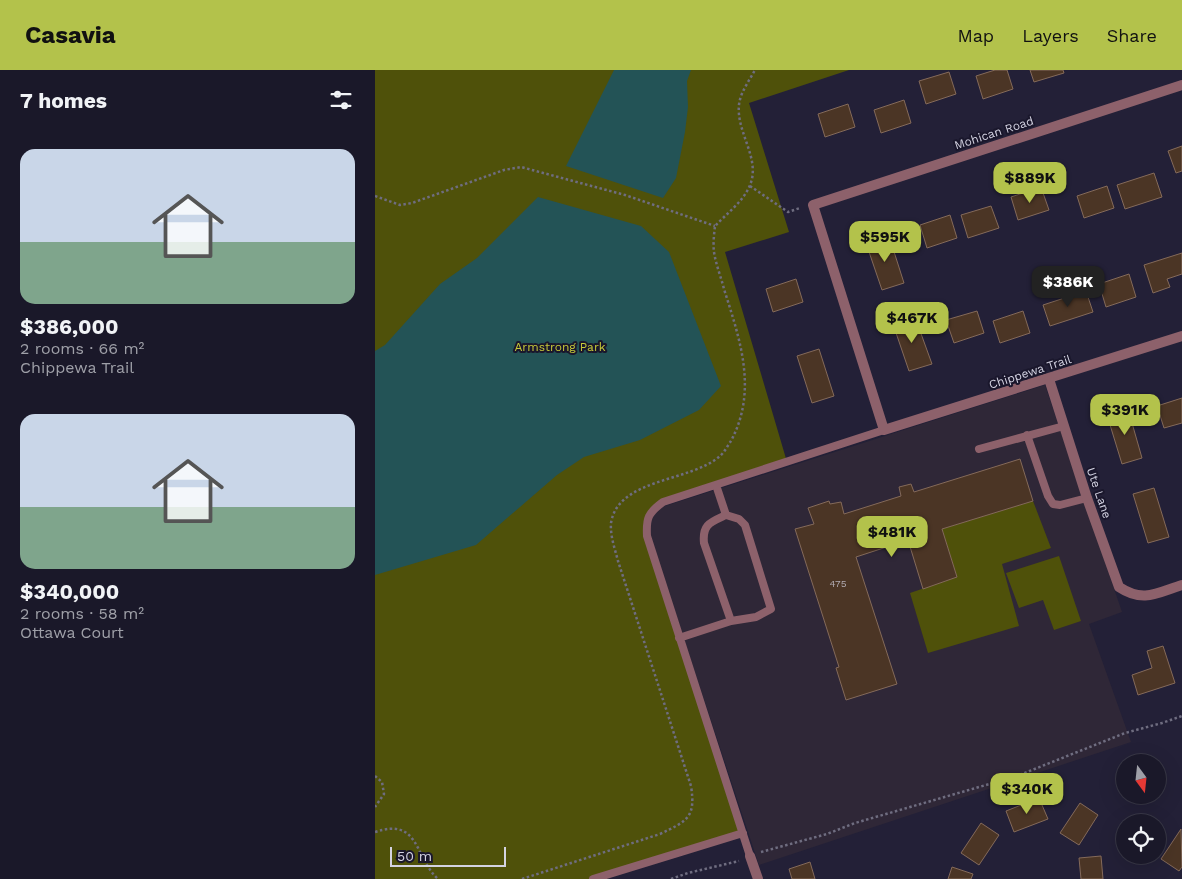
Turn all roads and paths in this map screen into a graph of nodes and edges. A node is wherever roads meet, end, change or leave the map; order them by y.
1 (755, 70) edge
2 (1182, 86) edge
3 (750, 186) junction
4 (375, 196) edge
5 (813, 205) junction
6 (1182, 336) edge
7 (1049, 379) junction
8 (1064, 426) junction
9 (884, 430) junction
10 (1027, 436) junction
11 (979, 449) dead end
12 (716, 485) junction
13 (1087, 498) junction
14 (726, 515) junction
15 (1182, 585) edge
16 (731, 621) junction
17 (679, 638) junction
18 (1182, 716) edge
19 (375, 776) edge
20 (375, 807) edge
21 (376, 830) edge
22 (743, 833) junction
23 (750, 856) junction
24 (438, 879) edge
25 (593, 879) edge
26 (671, 879) edge
27 (758, 879) edge

1 - 3 path
2 - 5 street, Mohican Road
3 - 4 path
3 - 5 path
5 - 9 street
6 - 7 street, Chippewa Trail
7 - 8 street, Ute Lane
7 - 9 street, Chippewa Trail
8 - 10 lane
8 - 13 street, Ute Lane
9 - 12 lane
10 - 11 lane
10 - 13 lane
12 - 14 lane
12 - 17 lane
13 - 15 street, Ute Lane
14 - 16 lane
14 - 16 lane
16 - 17 lane
17 - 22 lane
18 - 23 path
19 - 20 path
21 - 24 path
22 - 23 lane
22 - 25 lane
23 - 26 path
23 - 27 street

